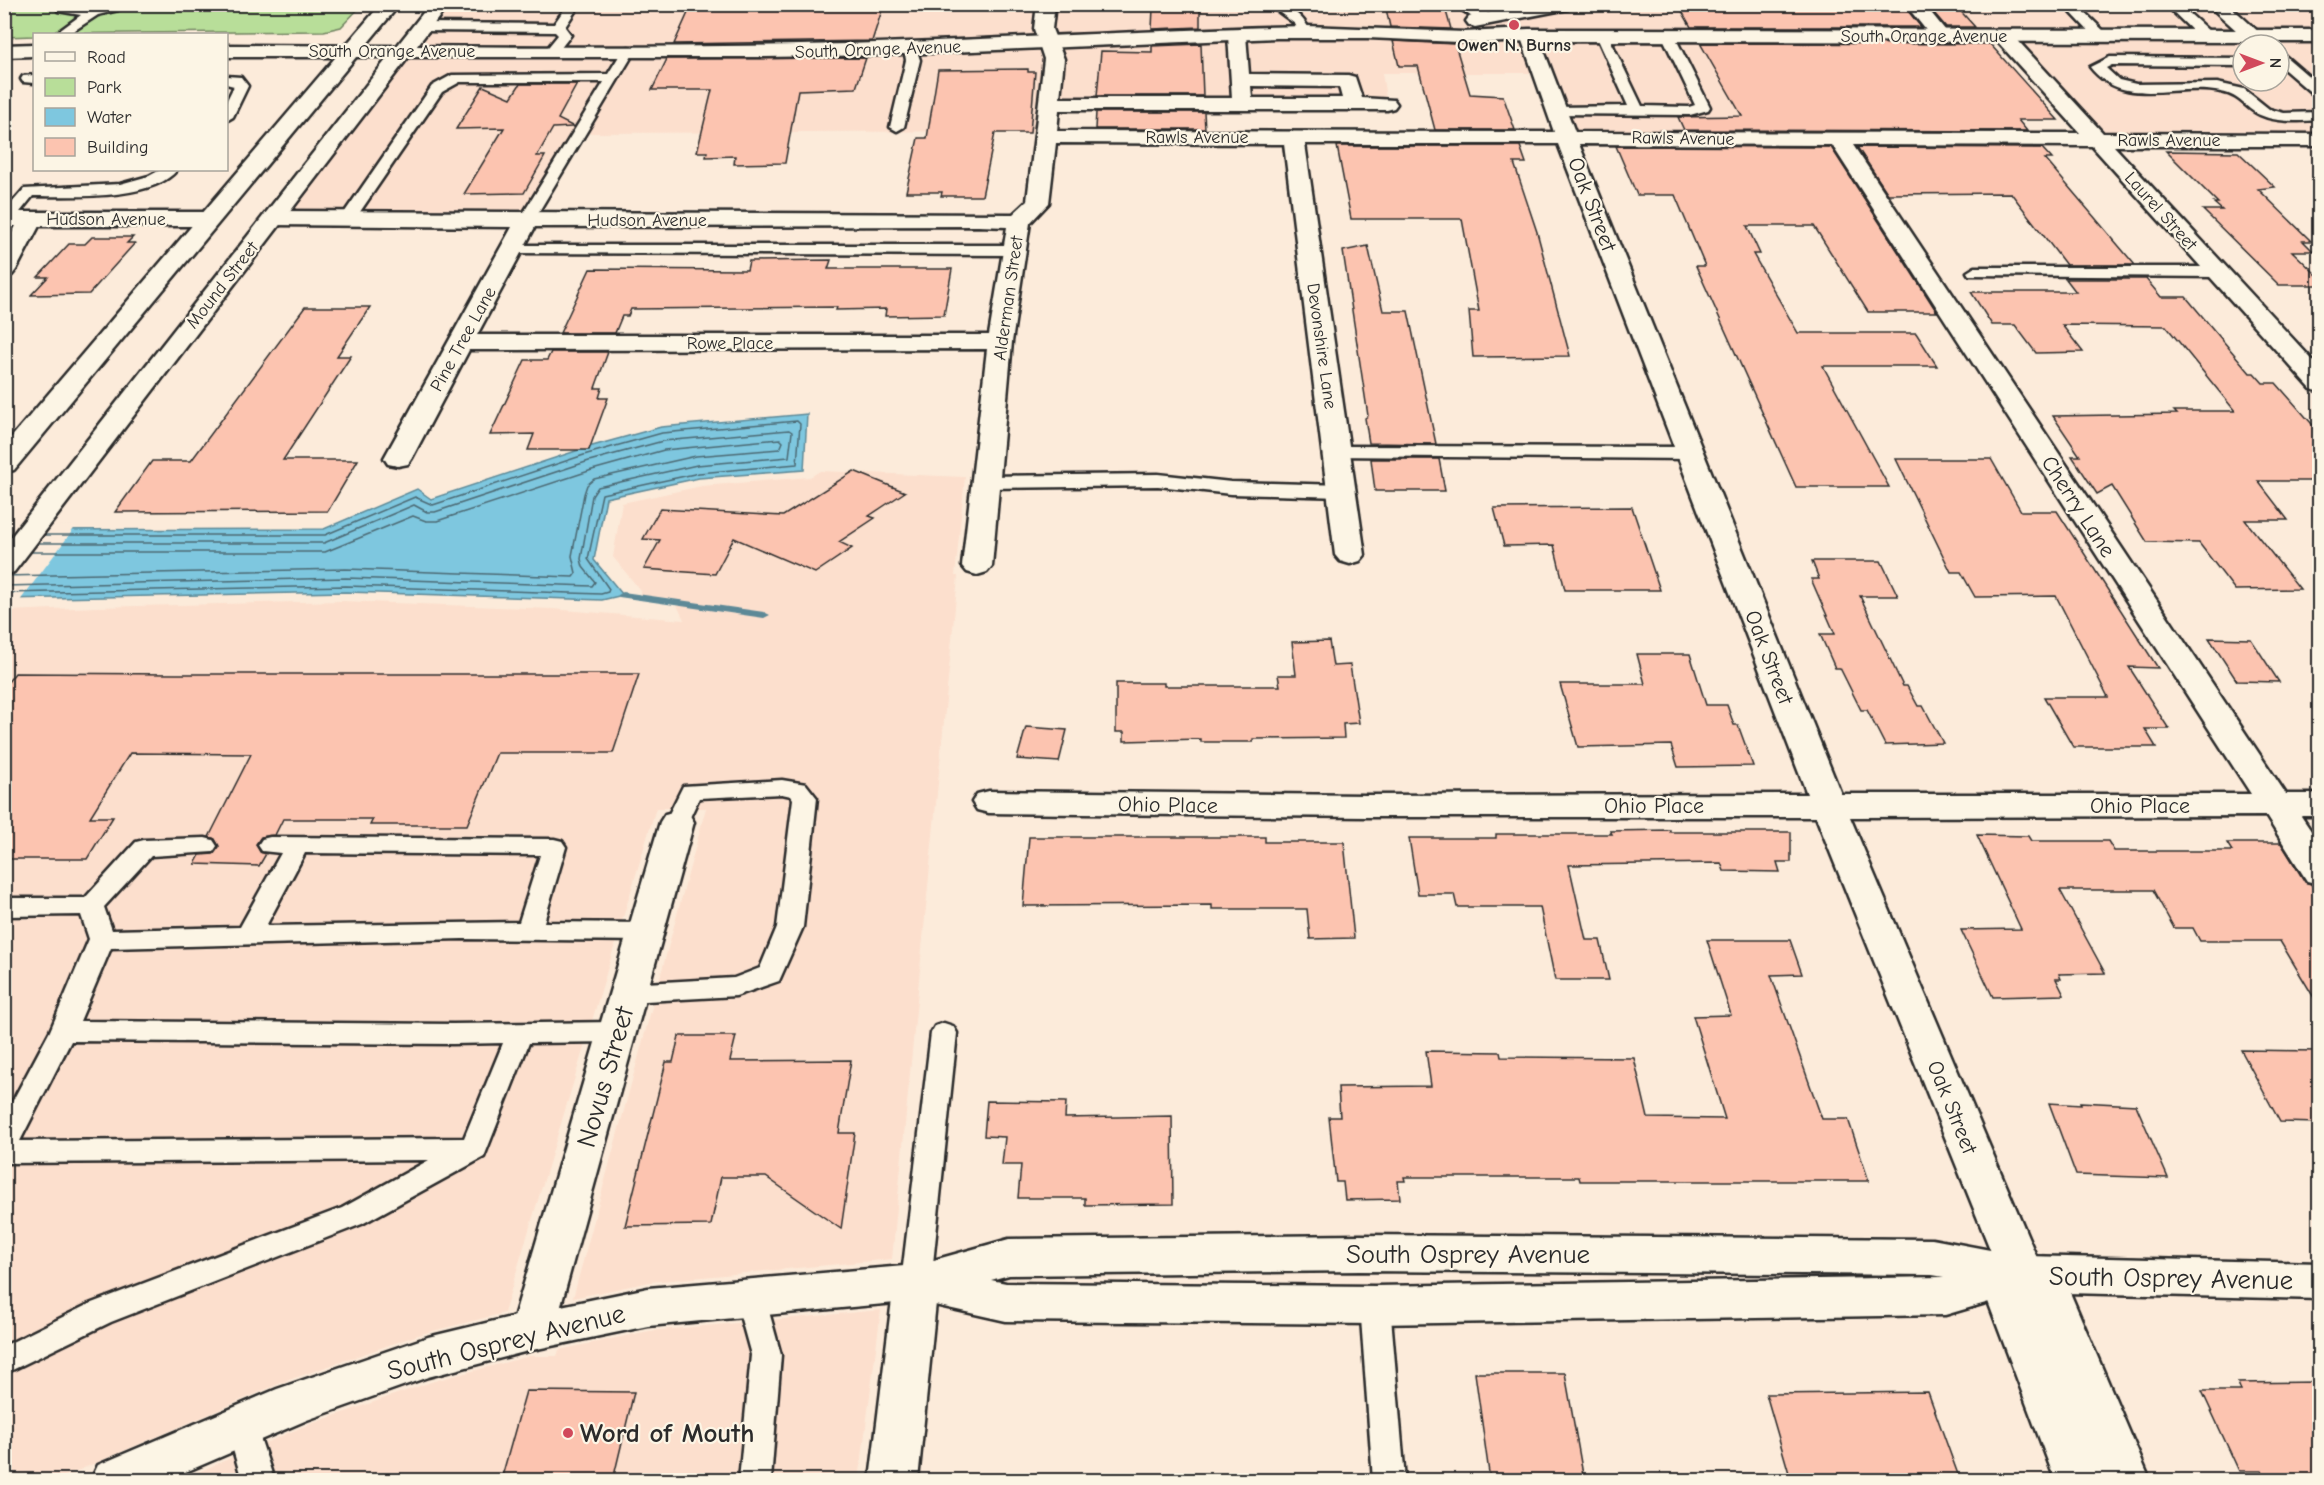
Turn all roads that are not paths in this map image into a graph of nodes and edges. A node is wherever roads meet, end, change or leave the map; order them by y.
1 (63, 4) edge
2 (391, 4) edge
3 (418, 4) edge
4 (440, 4) edge
5 (573, 4) edge
6 (1046, 4) edge
7 (1274, 4) edge
8 (1462, 4) edge
9 (1568, 4) edge
10 (1914, 4) edge
11 (2069, 4) edge
12 (2171, 4) edge
13 (2216, 4) edge
14 (123, 10) edge
15 (90, 14) junction
16 (1487, 19) junction
17 (423, 27) junction
18 (485, 28) junction
19 (558, 28) junction
20 (62, 33) edge
21 (1406, 33) junction
22 (2250, 33) edge
23 (1306, 34) junction
24 (1237, 35) junction
25 (1529, 35) junction
26 (1602, 35) junction
27 (1668, 36) junction
28 (1941, 36) junction
29 (2003, 36) junction
30 (2206, 36) junction
31 (2319, 36) edge
32 (2102, 37) junction
33 (2231, 38) edge
34 (2291, 38) edge
35 (1048, 42) junction
36 (910, 48) junction
37 (33, 50) edge
38 (4, 51) edge
39 (228, 51) edge
40 (351, 51) junction
41 (380, 51) junction
42 (404, 51) junction
43 (467, 51) junction
44 (551, 51) junction
45 (629, 51) junction
46 (2231, 62) edge
47 (2291, 69) edge
48 (613, 78) junction
49 (228, 80) edge
50 (1240, 80) junction
51 (2231, 90) edge
52 (2241, 93) edge
53 (2319, 93) edge
54 (1049, 104) junction
55 (1243, 104) junction
56 (1353, 104) junction
57 (1387, 104) dead end
58 (1636, 110) junction
59 (228, 113) edge
60 (2319, 116) edge
61 (1562, 124) junction
62 (897, 127) dead end
63 (1046, 137) junction
64 (1294, 137) junction
65 (1839, 140) junction
66 (2097, 140) junction
67 (2319, 140) edge
68 (168, 171) edge
69 (274, 218) junction
70 (6, 219) edge
71 (32, 219) junction
72 (348, 219) junction
73 (527, 220) junction
74 (1019, 221) junction
75 (220, 232) junction
76 (511, 250) junction
77 (1014, 250) junction
78 (236, 267) junction
79 (4, 270) edge
80 (1975, 272) dead end
81 (2217, 272) junction
82 (460, 342) junction
83 (1000, 342) junction
84 (2319, 384) edge
85 (1336, 452) junction
86 (1690, 453) junction
87 (398, 458) dead end
88 (4, 464) edge
89 (986, 482) junction
90 (1342, 491) junction
91 (1350, 555) dead end
92 (4, 566) edge
93 (977, 566) dead end
94 (988, 802) dead end
95 (1828, 804) junction
96 (2319, 805) edge
97 (2276, 806) junction
98 (677, 822) joint
99 (270, 845) dead end
100 (297, 845) junction
101 (205, 846) dead end
102 (2319, 872) edge
103 (91, 906) junction
104 (4, 907) edge
105 (529, 930) junction
106 (646, 932) junction
107 (248, 936) junction
108 (102, 939) junction
109 (628, 993) junction
110 (63, 1031) junction
111 (617, 1032) junction
112 (520, 1033) junction
113 (944, 1033) dead end
114 (4, 1145) edge
115 (474, 1149) junction
116 (4, 1152) edge
117 (2022, 1276) junction
118 (2319, 1281) edge
119 (916, 1283) junction
120 (750, 1297) junction
121 (1376, 1305) junction
122 (532, 1331) junction
123 (4, 1361) edge
124 (242, 1426) junction
125 (115, 1480) edge
126 (258, 1480) edge
127 (755, 1480) edge
128 (894, 1480) edge
129 (1389, 1480) edge
130 (2079, 1480) edge
131 (2126, 1480) edge

1 - 15 lane
2 - 40 street
3 - 41 street
4 - 17 street, Mound Street
5 - 19 lane
6 - 35 street, Alderman Street
7 - 23 lane
8 - 16 street
9 - 16 street
10 - 28 street
11 - 32 lane
12 - 30 lane
13 - 22 street
14 - 15 lane
15 - 20 lane
16 - 21 street
17 - 18 lane
17 - 42 street, Mound Street
18 - 19 lane
18 - 43 lane
19 - 44 lane
21 - 23 street, South Orange Avenue
21 - 25 street, South Orange Avenue
23 - 24 street, South Orange Avenue
24 - 35 street, South Orange Avenue
24 - 50 street
25 - 26 street, South Orange Avenue
25 - 61 street, Oak Street
26 - 27 street, South Orange Avenue
26 - 58 lane
27 - 28 street, South Orange Avenue
27 - 58 lane
28 - 29 street, South Orange Avenue
29 - 32 street, South Orange Avenue
29 - 66 street, Laurel Street
30 - 32 street, South Orange Avenue
30 - 33 street, South Orange Avenue
31 - 34 street, South Orange Avenue
35 - 36 street, South Orange Avenue
35 - 54 street, Alderman Street
36 - 45 street, South Orange Avenue
36 - 62 lane
37 - 38 street
39 - 40 street, South Orange Avenue
40 - 41 street, South Orange Avenue
40 - 75 street
41 - 42 street, South Orange Avenue
42 - 43 street, South Orange Avenue
42 - 69 street, Mound Street
43 - 44 street, South Orange Avenue
44 - 45 street, South Orange Avenue
45 - 48 lane
46 - 51 lane
47 - 53 lane
48 - 72 lane
48 - 73 lane
49 - 59 lane
50 - 55 street
50 - 56 street
52 - 60 lane
54 - 55 street
54 - 63 street, Alderman Street
55 - 56 street
56 - 57 street
58 - 61 lane
61 - 64 street, Rawls Avenue
61 - 65 street, Rawls Avenue
61 - 86 street, Oak Street
63 - 64 street, Rawls Avenue
63 - 74 street, Alderman Street
64 - 85 street, Devonshire Lane
65 - 66 street, Rawls Avenue
65 - 97 street, Cherry Lane
66 - 67 street, Rawls Avenue
66 - 81 street, Laurel Street
68 - 70 lane
69 - 72 street, Hudson Avenue
69 - 78 street, Mound Street
70 - 71 street, Hudson Avenue
71 - 75 street, Hudson Avenue
71 - 79 street
72 - 73 street, Hudson Avenue
73 - 74 street, Hudson Avenue
73 - 76 street, Pine Tree Lane
74 - 77 street, Alderman Street
75 - 78 street
75 - 88 street
76 - 77 lane
76 - 82 street, Pine Tree Lane
77 - 83 street, Alderman Street
78 - 92 street, Mound Street
80 - 81 lane
81 - 84 street, Laurel Street
82 - 83 street, Rowe Place
82 - 87 street, Pine Tree Lane
83 - 89 street, Alderman Street
85 - 86 lane
85 - 90 street, Devonshire Lane
86 - 95 street, Oak Street
89 - 90 lane
89 - 93 street, Alderman Street
90 - 91 street, Devonshire Lane
94 - 95 street, Ohio Place
95 - 97 street, Ohio Place
95 - 117 street, Oak Street
96 - 97 street, Ohio Place
97 - 102 street, Cherry Lane
98 - 106 street, Novus Street
98 - 109 lane
99 - 100 lane
100 - 105 lane
100 - 107 lane
101 - 103 lane
103 - 104 lane
103 - 108 lane
105 - 106 lane
105 - 107 lane
106 - 109 street, Novus Street
107 - 108 lane
108 - 110 lane
109 - 111 street, Novus Street
110 - 112 lane
110 - 114 lane
111 - 112 lane
111 - 122 street, Novus Street
112 - 115 lane
113 - 119 lane
115 - 116 lane
115 - 123 lane
117 - 118 street, South Osprey Avenue
117 - 119 street, South Osprey Avenue
117 - 121 street, South Osprey Avenue
117 - 130 street
117 - 131 street
119 - 120 street, South Osprey Avenue
119 - 121 street, South Osprey Avenue
119 - 128 street
120 - 122 street, South Osprey Avenue
120 - 127 lane
121 - 129 lane
122 - 124 street, South Osprey Avenue
124 - 125 street, South Osprey Avenue
124 - 126 lane

